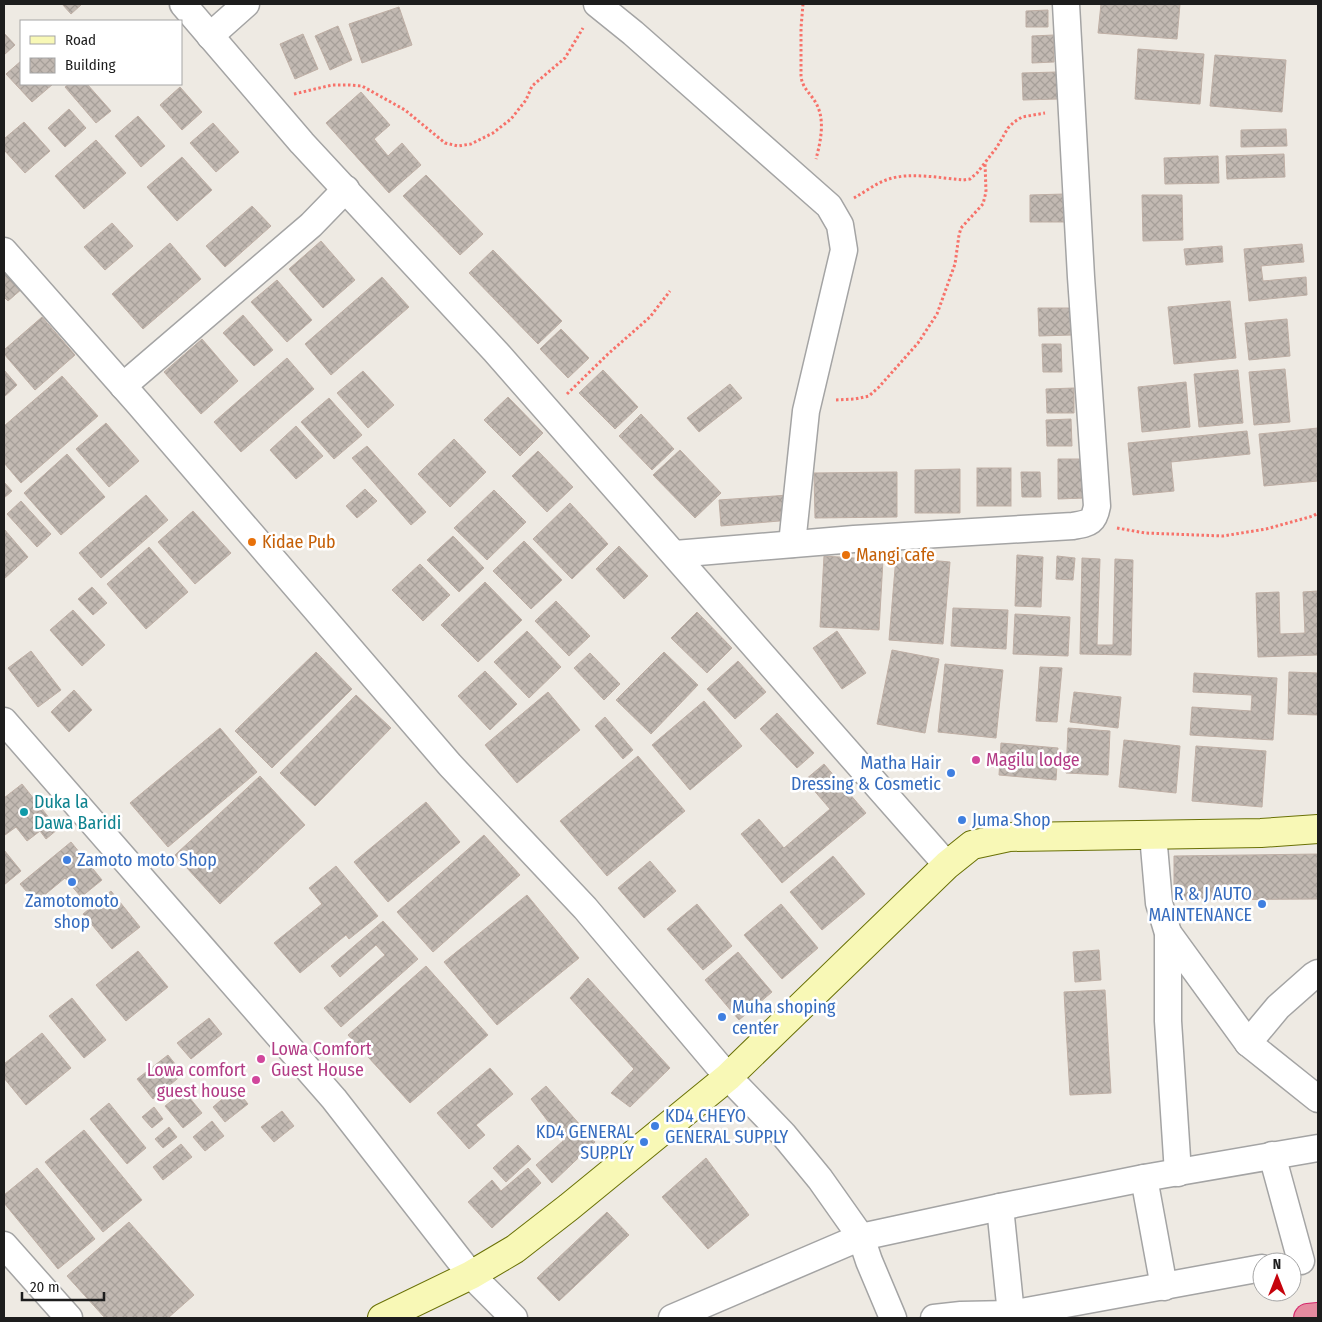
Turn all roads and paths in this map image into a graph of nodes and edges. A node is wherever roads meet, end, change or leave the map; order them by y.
1 (183, 4) edge
2 (246, 4) edge
3 (597, 4) edge
4 (803, 4) edge
5 (1066, 4) edge
6 (210, 36) junction
7 (266, 101) junction
8 (1071, 108) junction
9 (985, 162) junction
10 (346, 189) junction
11 (826, 204) junction
12 (4, 251) edge
13 (670, 291) dead end
14 (123, 386) junction
15 (808, 401) junction
16 (549, 412) junction
17 (1318, 513) edge
18 (1086, 523) junction
19 (792, 544) junction
20 (675, 554) junction
21 (4, 721) edge
22 (1318, 829) edge
23 (1153, 834) junction
24 (947, 865) junction
25 (1168, 933) junction
26 (1318, 973) edge
27 (1248, 1043) junction
28 (728, 1077) junction
29 (1318, 1099) edge
30 (1318, 1148) edge
31 (1272, 1155) junction
32 (1178, 1173) junction
33 (1144, 1178) junction
34 (1000, 1207) junction
35 (861, 1237) junction
36 (4, 1245) edge
37 (1304, 1261) edge
38 (1252, 1270) edge
39 (471, 1275) junction
40 (1164, 1287) junction
41 (1012, 1314) junction
42 (1318, 1317) edge
43 (69, 1318) edge
44 (382, 1318) edge
45 (514, 1318) edge
46 (672, 1318) edge
47 (893, 1318) edge
48 (934, 1318) edge
49 (1308, 1318) edge

1 - 6 street
2 - 6 street
3 - 7 path
3 - 11 street
4 - 11 path
5 - 8 street
6 - 7 street
7 - 10 street
8 - 9 path
8 - 18 street
9 - 11 path
9 - 15 path
10 - 14 street
10 - 16 street
11 - 15 street
12 - 14 street
13 - 16 path
14 - 28 street
15 - 19 street
16 - 20 street
17 - 18 path
18 - 19 street
19 - 20 street
20 - 24 street
21 - 39 street
22 - 23 street
23 - 24 street
23 - 25 street
24 - 28 street
25 - 27 street
25 - 32 street
26 - 27 street
27 - 29 street
28 - 35 street
28 - 39 street
30 - 31 street
31 - 32 street
31 - 37 street
32 - 33 street
33 - 34 street
33 - 40 street
34 - 35 street
34 - 41 street
35 - 46 street
35 - 47 street
36 - 43 street
38 - 40 street
39 - 44 street
39 - 45 street
40 - 41 street
41 - 48 street
42 - 49 highway

